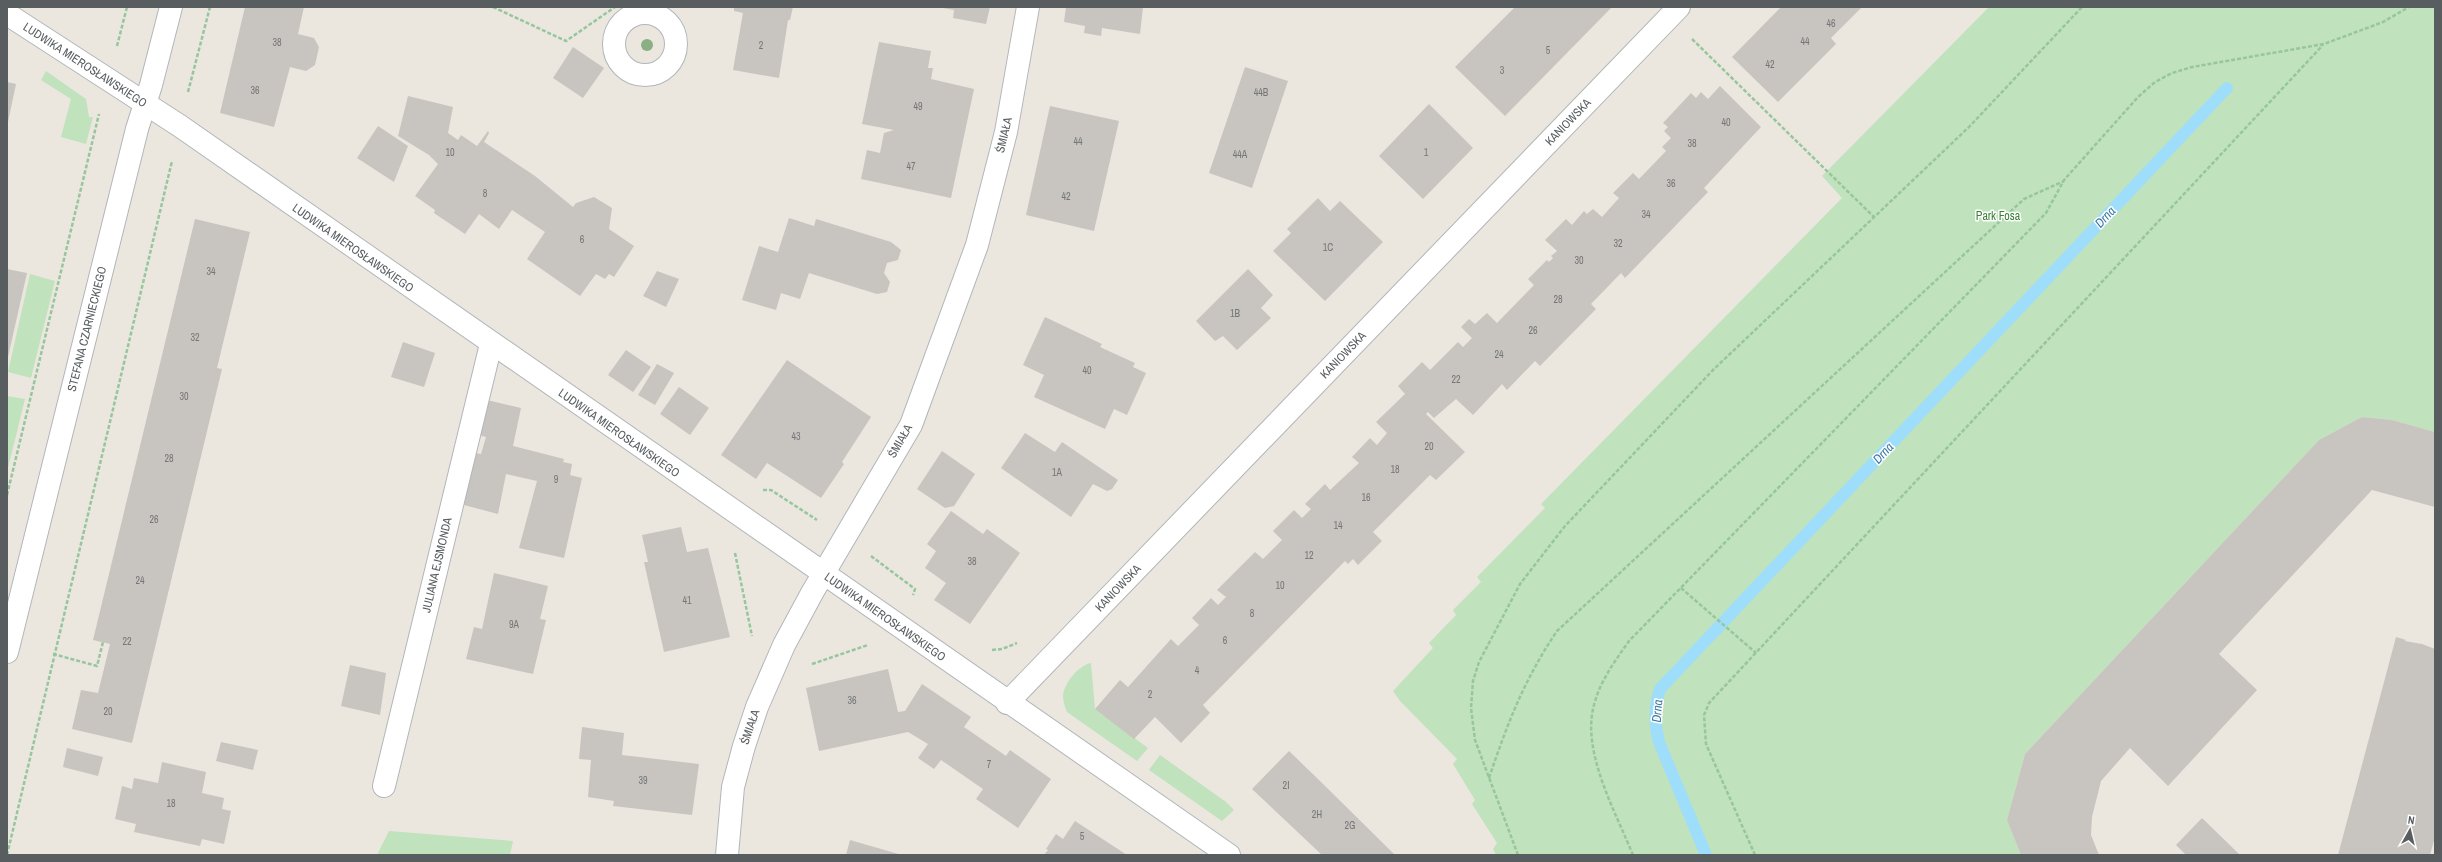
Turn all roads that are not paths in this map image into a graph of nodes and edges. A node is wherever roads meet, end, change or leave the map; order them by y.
1 (171, 7) edge
2 (1028, 7) edge
3 (1679, 7) edge
4 (7, 14) edge
5 (145, 104) junction
6 (491, 344) junction
7 (823, 573) junction
8 (7, 652) edge
9 (1007, 703) junction
10 (384, 786) dead end
11 (727, 855) edge
12 (1229, 855) edge

1 - 5 street, STEFANA CZARNIECKIEGO
2 - 7 street, ŚMIAŁA
3 - 9 street, KANIOWSKA
4 - 5 street, LUDWIKA MIEROSŁAWSKIEGO
5 - 6 street, LUDWIKA MIEROSŁAWSKIEGO
5 - 8 street, STEFANA CZARNIECKIEGO
6 - 7 street, LUDWIKA MIEROSŁAWSKIEGO
6 - 10 street, JULIANA EJSMONDA
7 - 9 street, LUDWIKA MIEROSŁAWSKIEGO
7 - 11 street, ŚMIAŁA
9 - 12 street, LUDWIKA MIEROSŁAWSKIEGO

